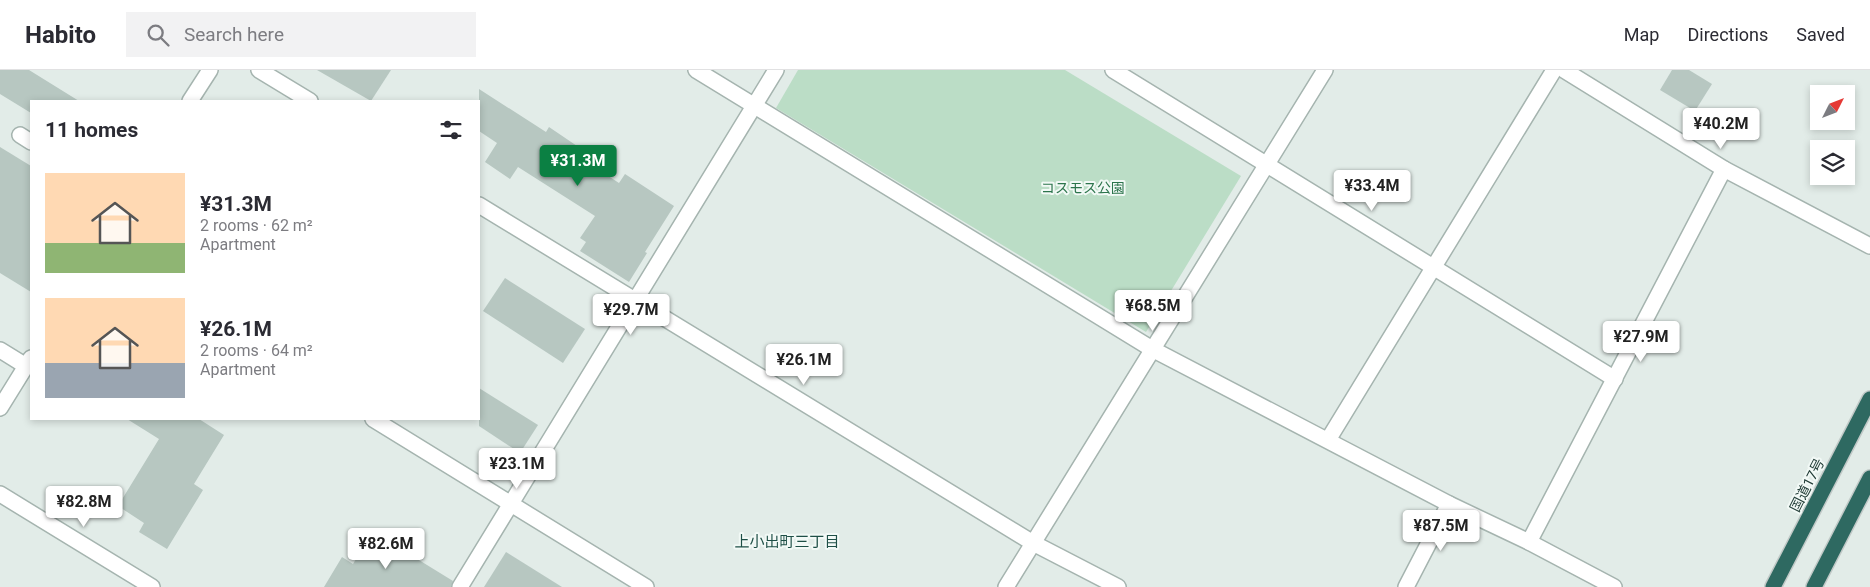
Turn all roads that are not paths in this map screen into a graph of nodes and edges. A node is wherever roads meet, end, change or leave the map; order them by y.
1 (210, 70) edge
2 (259, 70) edge
3 (696, 70) edge
4 (776, 70) edge
5 (1113, 70) edge
6 (1325, 70) edge
7 (1554, 70) edge
8 (1564, 70) edge
9 (191, 100) edge
10 (308, 100) edge
11 (754, 106) junction
12 (1266, 164) junction
13 (1724, 169) junction
14 (480, 206) edge
15 (1870, 246) edge
16 (1434, 267) junction
17 (635, 302) junction
18 (1152, 349) junction
19 (0, 350) edge
20 (29, 362) edge
21 (1615, 379) junction
22 (1870, 399) edge
23 (0, 408) edge
24 (374, 420) edge
25 (1328, 440) junction
26 (1870, 478) edge
27 (0, 494) edge
28 (512, 504) junction
29 (1449, 504) junction
30 (1529, 542) junction
31 (1033, 543) junction
32 (152, 587) edge
33 (460, 587) edge
34 (646, 587) edge
35 (1006, 587) edge
36 (1118, 587) edge
37 (1406, 587) edge
38 (1614, 587) edge
39 (1773, 587) edge
40 (1814, 587) edge

1 - 9 street
2 - 10 street
3 - 11 street
4 - 11 street
5 - 12 street
6 - 12 street
7 - 16 street
8 - 13 street
11 - 17 street
11 - 18 street
12 - 16 street
12 - 18 street
13 - 15 street
13 - 21 street
14 - 17 street
16 - 21 street
16 - 25 street
17 - 28 street
17 - 31 street
18 - 25 street
18 - 31 street
19 - 20 street
20 - 23 street
21 - 30 street
22 - 39 highway, 国道17号
24 - 28 street
25 - 29 street
26 - 40 highway
27 - 32 street
28 - 33 street
28 - 34 street
29 - 30 street
29 - 37 street
30 - 38 street
31 - 35 street
31 - 36 street

